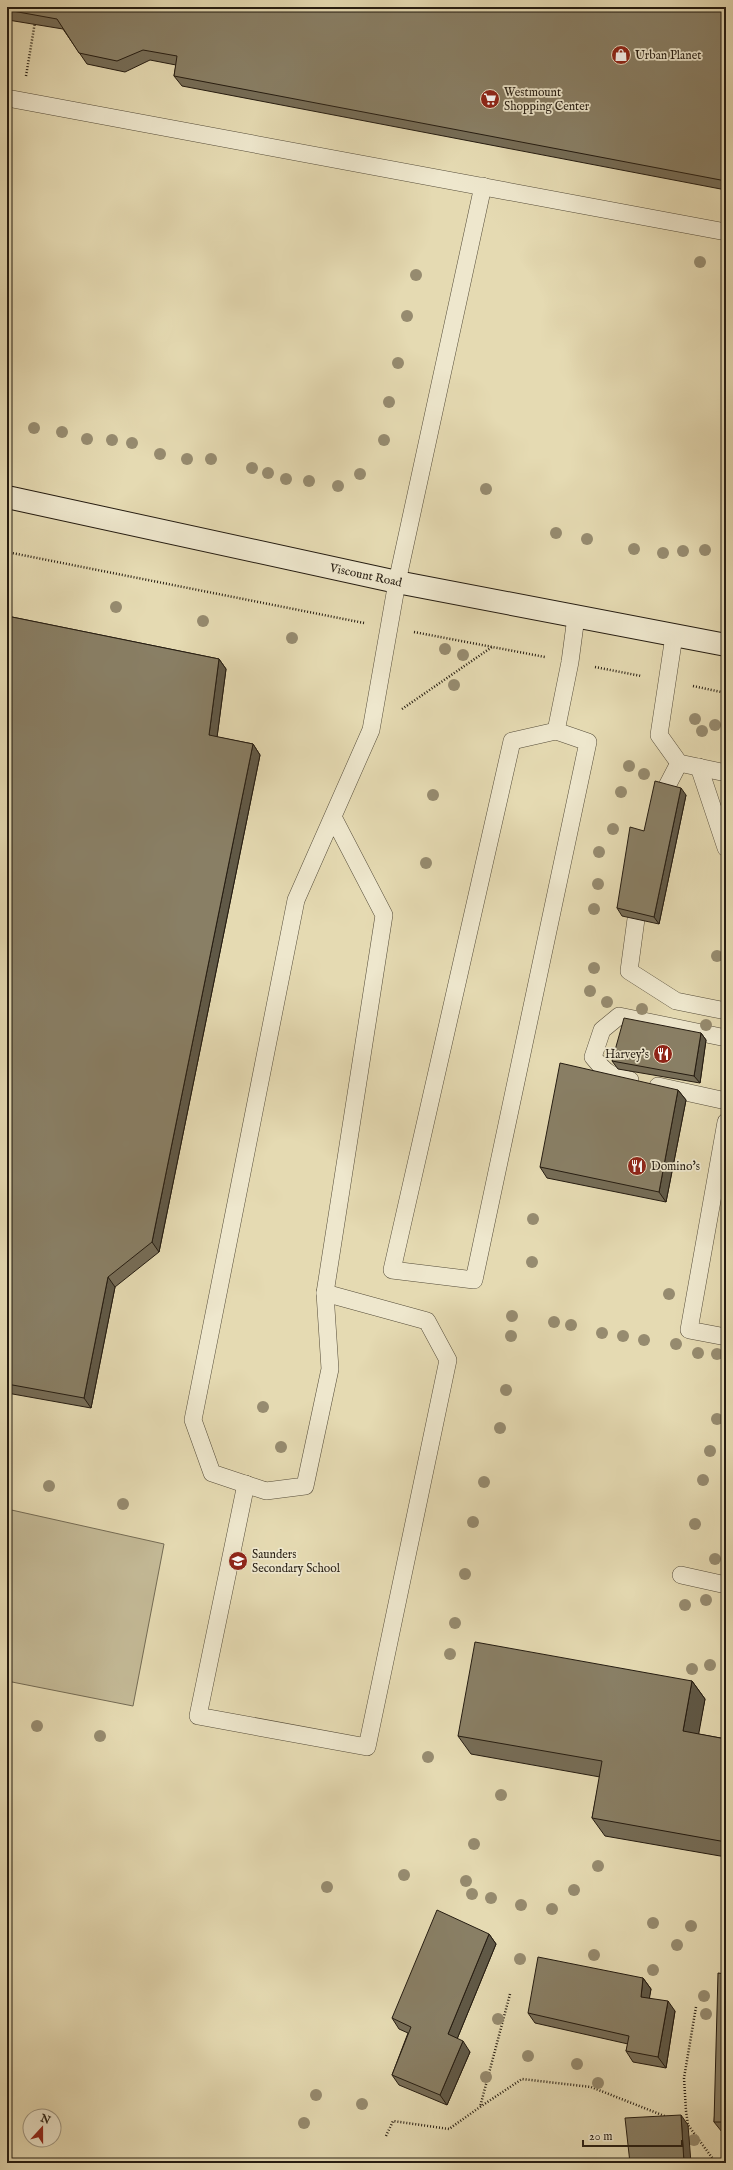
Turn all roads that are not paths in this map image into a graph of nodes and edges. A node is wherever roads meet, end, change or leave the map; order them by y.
1 (14, 99) edge
2 (483, 186) junction
3 (726, 232) edge
4 (7, 497) edge
5 (397, 582) junction
6 (576, 617) junction
7 (674, 636) junction
8 (726, 646) edge
9 (556, 731) junction
10 (679, 763) junction
11 (699, 767) junction
12 (726, 773) edge
13 (665, 790) edge
14 (333, 817) junction
15 (726, 848) edge
16 (636, 919) edge
17 (726, 1011) edge
18 (726, 1038) edge
19 (726, 1101) edge
20 (726, 1122) edge
21 (325, 1293) junction
22 (726, 1337) edge
23 (246, 1484) junction
24 (681, 1575) dead end
25 (726, 1584) edge

1 - 2 lane
2 - 3 lane
2 - 5 lane
4 - 5 street, Viscount Road
5 - 6 street, Viscount Road
5 - 14 lane
6 - 7 street, Viscount Road
6 - 9 lane
7 - 8 street, Viscount Road
7 - 10 lane
9 - 9 lane
10 - 11 lane
10 - 13 lane
11 - 12 lane
11 - 15 lane
14 - 21 lane
14 - 23 lane
16 - 17 lane
18 - 19 lane
20 - 22 lane
21 - 23 lane
21 - 23 lane
24 - 25 lane

